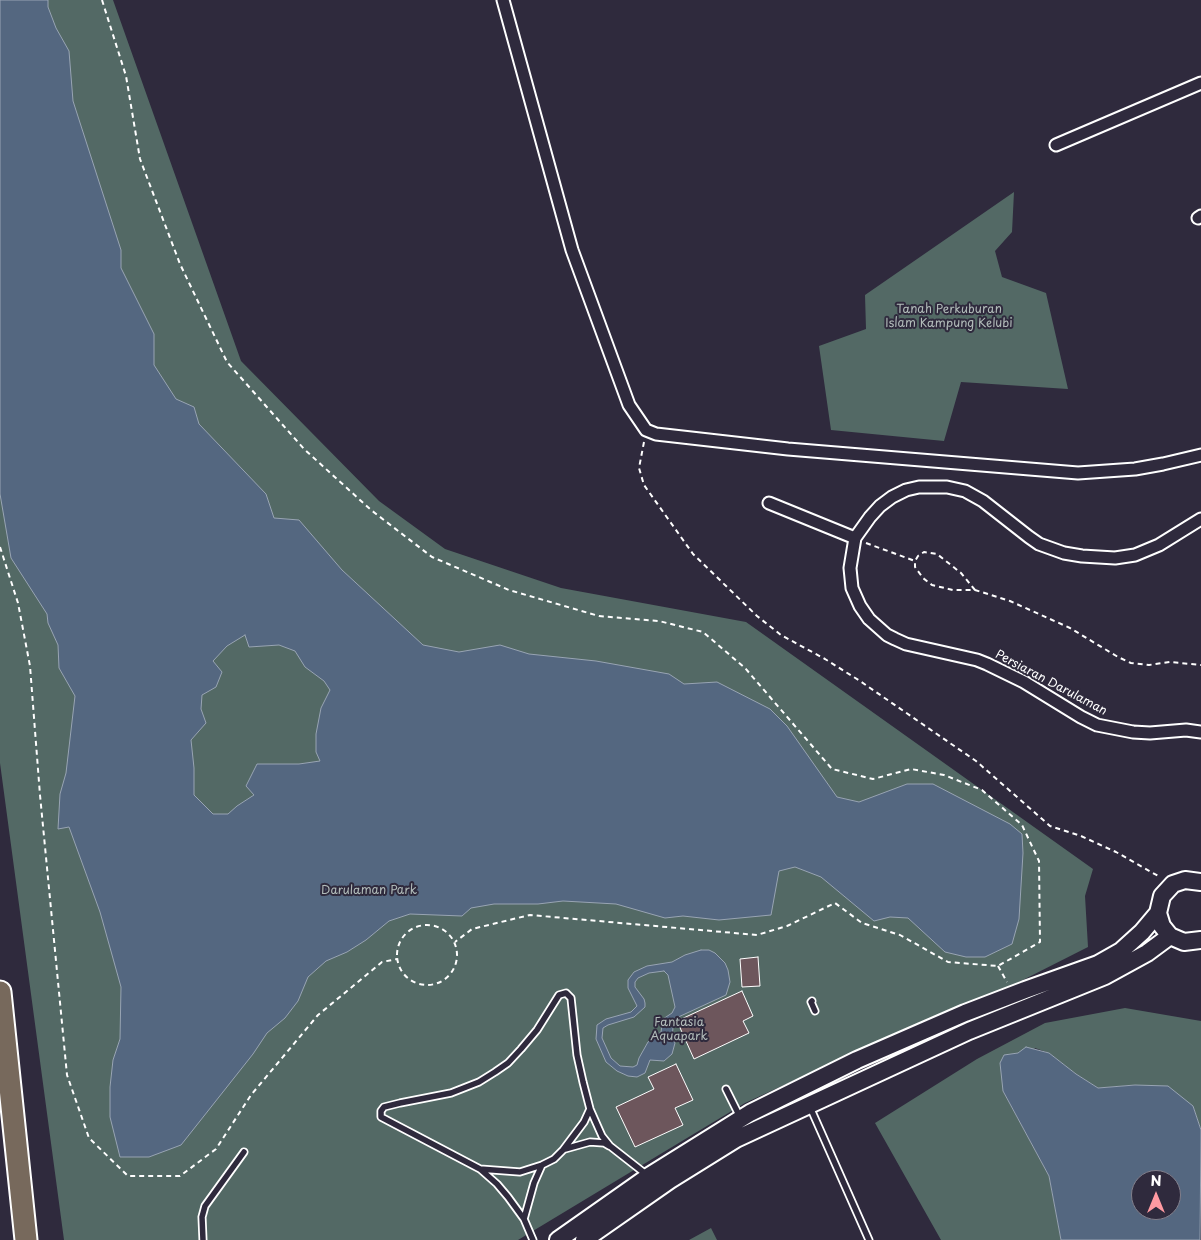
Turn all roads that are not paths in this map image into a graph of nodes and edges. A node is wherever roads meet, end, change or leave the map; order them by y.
1 (503, 0) edge
2 (1201, 83) edge
3 (1056, 145) dead end
4 (1201, 455) edge
5 (769, 503) dead end
6 (1201, 519) edge
7 (855, 538) junction
8 (1201, 732) edge
9 (1200, 879) edge
10 (1158, 913) junction
11 (1177, 939) junction
12 (1201, 940) edge
13 (1201, 949) edge
14 (0, 992) edge
15 (812, 1001) dead end
16 (815, 1011) dead end
17 (726, 1089) dead end
18 (809, 1104) junction
19 (590, 1109) junction
20 (741, 1118) junction
21 (610, 1146) junction
22 (563, 1150) junction
23 (244, 1152) dead end
24 (542, 1165) junction
25 (480, 1169) junction
26 (649, 1176) junction
27 (524, 1220) junction
28 (26, 1240) edge
29 (203, 1240) edge
30 (533, 1240) edge
31 (558, 1240) edge
32 (584, 1240) edge
33 (869, 1240) edge

1 - 4 street
2 - 3 street
5 - 7 street
6 - 7 street, Persiaran Darulaman
7 - 8 street, Persiaran Darulaman
9 - 10 street
10 - 11 street
10 - 20 street
11 - 12 street
11 - 13 street
11 - 18 street
14 - 28 highway
15 - 16 lane
17 - 20 lane
18 - 32 street
18 - 33 lane
19 - 21 lane
19 - 22 lane
19 - 25 lane
20 - 26 street
21 - 22 lane
21 - 26 lane
22 - 24 lane
23 - 29 lane
24 - 25 lane
24 - 27 lane
25 - 27 lane
26 - 31 street
27 - 30 lane

